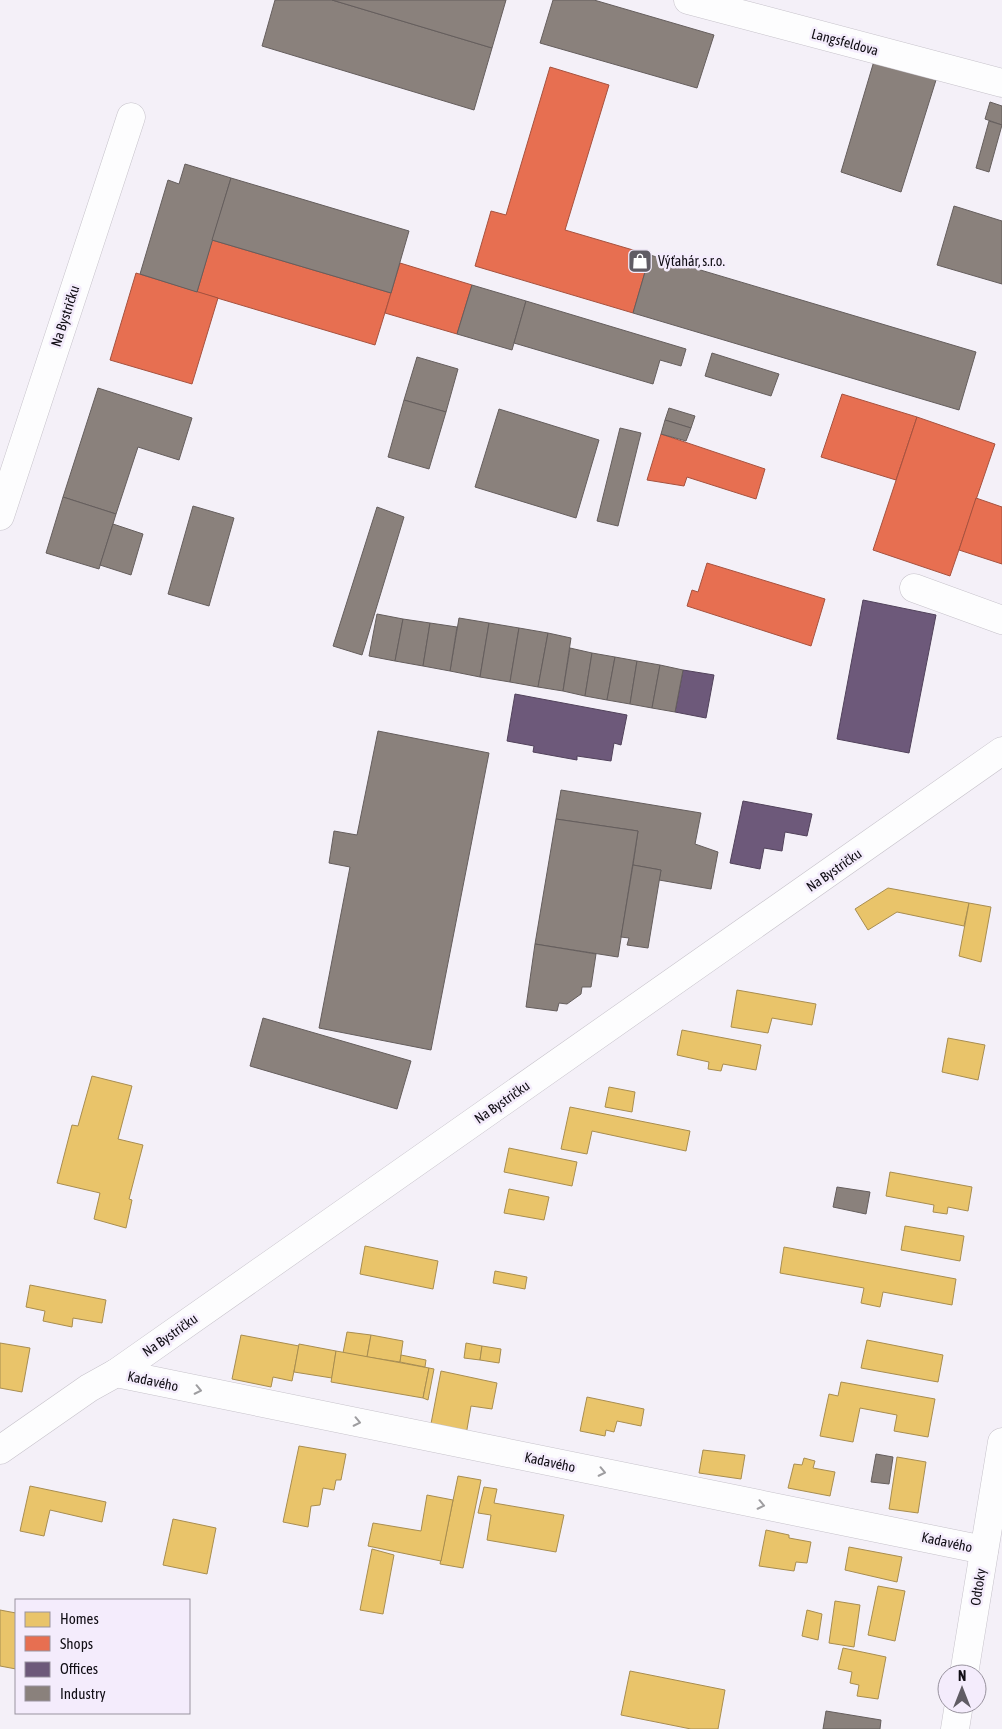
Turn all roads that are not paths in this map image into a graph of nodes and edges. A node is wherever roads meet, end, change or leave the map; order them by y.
1 (688, 0) edge
2 (1002, 84) edge
3 (131, 117) dead end
4 (0, 516) edge
5 (914, 588) dead end
6 (1002, 620) edge
7 (1002, 751) edge
8 (116, 1373) junction
9 (1002, 1442) edge
10 (0, 1450) edge
11 (984, 1550) junction
12 (966, 1664) edge
13 (957, 1714) edge
14 (955, 1729) edge

1 - 2 street, Langsfeldova
3 - 4 street, Na Bystričku
5 - 6 street
7 - 8 street, Na Bystričku
8 - 10 street, Na Bystričku
8 -> 11 street, Kadavého
9 - 11 street, Odtoky
11 - 12 street, Odtoky
13 - 14 street

